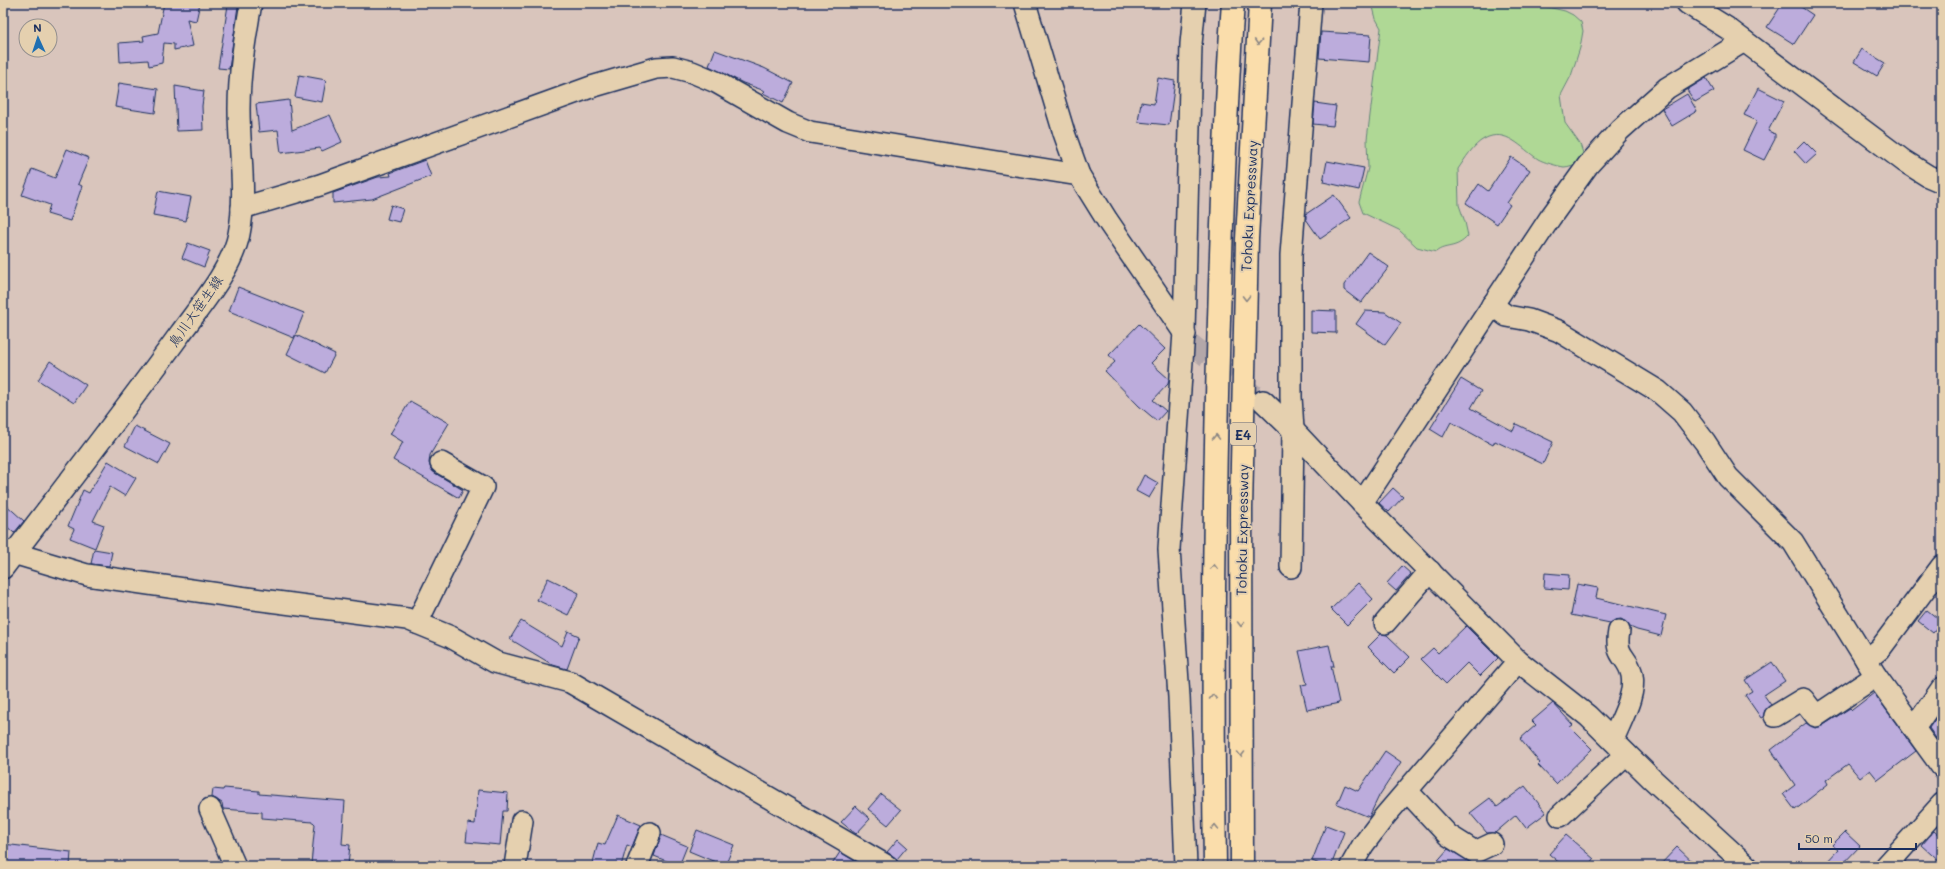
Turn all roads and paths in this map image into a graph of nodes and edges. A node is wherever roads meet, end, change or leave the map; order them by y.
1 (251, 3) edge
2 (1026, 3) edge
3 (1195, 3) edge
4 (1233, 3) edge
5 (1260, 3) edge
6 (1311, 3) edge
7 (1688, 3) edge
8 (1744, 41) junction
9 (1079, 175) junction
10 (1942, 182) edge
11 (242, 208) junction
12 (1492, 306) junction
13 (1187, 338) junction
14 (1263, 402) tunnel mouth
15 (1293, 430) junction
16 (441, 463) dead end
17 (1362, 503) junction
18 (7, 557) edge
19 (1291, 567) dead end
20 (1941, 569) edge
21 (1430, 572) junction
22 (417, 623) junction
23 (1385, 623) dead end
24 (1619, 631) dead end
25 (1518, 661) junction
26 (1871, 668) junction
27 (1942, 688) edge
28 (1775, 716) dead end
29 (1915, 727) junction
30 (1620, 747) junction
31 (1942, 767) edge
32 (1407, 791) junction
33 (1942, 804) edge
34 (210, 808) dead end
35 (1560, 816) dead end
36 (522, 821) dead end
37 (650, 833) dead end
38 (1492, 844) dead end
39 (235, 866) edge
40 (515, 866) edge
41 (637, 866) edge
42 (887, 866) edge
43 (1186, 866) edge
44 (1215, 866) edge
45 (1242, 866) edge
46 (1351, 866) edge
47 (1747, 866) edge
48 (1886, 866) edge

1 - 11 street, 鳥川大笹生線
2 - 9 street
3 - 13 street
44 -> 4 highway, Tohoku Expressway / E4
5 -> 45 highway, Tohoku Expressway / E4
6 - 15 street
7 - 8 street
8 - 10 street
8 - 12 street
9 - 11 street
9 - 13 street
11 - 18 street, 鳥川大笹生線
12 - 17 street
12 - 26 street
13 - 43 street
14 - 15 street
15 - 17 street
15 - 19 street
16 - 22 street
17 - 21 street
18 - 22 street
20 - 26 street
21 - 23 street
21 - 25 street
22 - 42 street
24 - 30 street
25 - 30 street
25 - 32 street
26 - 28 street
26 - 29 street
27 - 29 street
29 - 31 street
30 - 35 street
30 - 47 street
32 - 38 street
32 - 46 street
33 - 48 street
34 - 39 street
36 - 40 street
37 - 41 street

